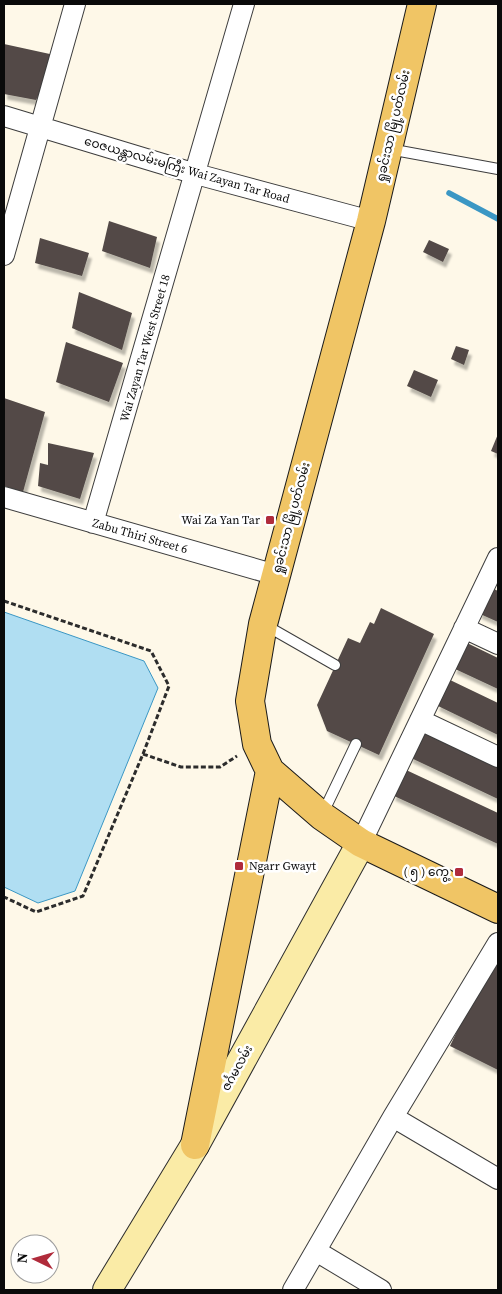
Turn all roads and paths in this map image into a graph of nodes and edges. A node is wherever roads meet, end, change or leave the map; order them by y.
1 (75, 4) edge
2 (244, 4) edge
3 (422, 4) edge
4 (4, 116) edge
5 (40, 126) junction
6 (388, 148) junction
7 (498, 169) edge
8 (196, 174) junction
9 (371, 221) junction
10 (4, 255) edge
11 (4, 497) edge
12 (93, 523) junction
13 (498, 558) edge
14 (276, 575) junction
15 (4, 601) edge
16 (263, 624) junction
17 (464, 628) junction
18 (498, 644) edge
19 (335, 666) dead end
20 (420, 720) junction
21 (257, 744) junction
22 (356, 744) dead end
23 (143, 754) junction
24 (498, 757) edge
25 (270, 771) junction
26 (322, 816) junction
27 (361, 843) junction
28 (4, 897) edge
29 (498, 909) edge
30 (498, 943) edge
31 (393, 1117) junction
32 (195, 1145) junction
33 (498, 1179) edge
34 (316, 1251) junction
35 (107, 1290) edge
36 (293, 1290) edge
37 (381, 1290) edge

1 - 5 street
2 - 8 street, Wai Zayan Tar West Street 18
3 - 6 main road, ရှုခင်းသာ မြို့ပတ်လမ်း
4 - 5 street, ဝေဇယန္တာလမ်းမကြီး Wai Zayan Tar Road
5 - 8 street, ဝေဇယန္တာလမ်းမကြီး Wai Zayan Tar Road
5 - 10 street
6 - 7 lane
6 - 9 main road, ရှုခင်းသာ မြို့ပတ်လမ်း
8 - 9 street, ဝေဇယန္တာလမ်းမကြီး Wai Zayan Tar Road
8 - 12 street, Wai Zayan Tar West Street 18
9 - 14 main road, ရှုခင်းသာ မြို့ပတ်လမ်း
11 - 12 street, Zabu Thiri Street 6
12 - 14 street, Zabu Thiri Street 6
13 - 17 street
14 - 16 main road, ရှုခင်းသာ မြို့ပတ်လမ်း
15 - 23 path
16 - 19 lane
16 - 21 main road, ရှုခင်းသာ မြို့ပတ်လမ်း
17 - 18 street
17 - 20 street
20 - 24 street
20 - 27 street
21 - 23 path
21 - 25 main road, ရှုခင်းသာ မြို့ပတ်လမ်း
22 - 26 lane
23 - 28 path
25 - 26 main road, ရှုခင်းသာ မြို့ပတ်လမ်း
25 - 32 main road
26 - 27 main road, ရှုခင်းသာ မြို့ပတ်လမ်း
27 - 29 main road, ရှုခင်းသာ မြို့ပတ်လမ်း
27 - 32 street, ဇင်္ဂမလမ်း
30 - 31 street
31 - 33 street
31 - 34 street
32 - 35 street, ဇင်္ဂမလမ်း
34 - 36 street
34 - 37 street

